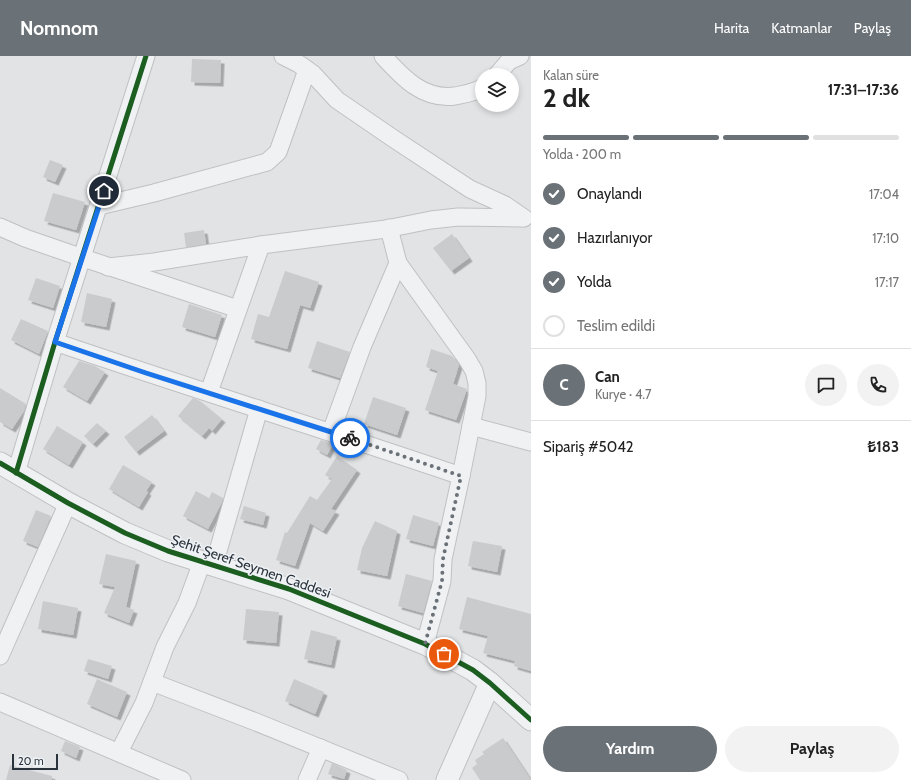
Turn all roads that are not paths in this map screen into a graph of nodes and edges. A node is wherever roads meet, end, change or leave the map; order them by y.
1 (146, 56) edge
2 (286, 56) edge
3 (383, 56) edge
4 (520, 56) edge
5 (503, 68) edge
6 (307, 70) junction
7 (475, 91) edge
8 (99, 206) junction
9 (527, 221) edge
10 (0, 227) edge
11 (390, 228) junction
12 (261, 246) junction
13 (83, 258) junction
14 (398, 263) junction
15 (108, 267) junction
16 (238, 309) junction
17 (55, 342) junction
18 (209, 392) junction
19 (259, 409) junction
20 (471, 426) junction
21 (331, 432) junction
22 (531, 442) edge
23 (8, 468) edge
24 (461, 476) junction
25 (68, 503) junction
26 (208, 564) junction
27 (425, 644) junction
28 (0, 656) edge
29 (152, 682) junction
30 (490, 682) junction
31 (0, 702) edge
32 (531, 720) edge
33 (320, 748) junction
34 (119, 752) junction
35 (182, 780) edge
36 (307, 780) edge
37 (399, 780) edge
38 (447, 780) edge

1 - 8 street
2 - 6 street
3 - 7 street
4 - 5 street
6 - 8 street
6 - 9 street
8 - 13 street
9 - 11 street
10 - 13 street
11 - 12 street
11 - 14 street
12 - 15 street
12 - 16 street
13 - 15 street
13 - 17 street
14 - 20 street
14 - 21 street
15 - 16 street
16 - 18 street
17 - 18 street
17 - 23 street
18 - 19 street
19 - 21 street
19 - 26 street
20 - 22 street
20 - 24 street
21 - 24 street
23 - 25 street, Şehit Şeref Seymen Caddesi
24 - 27 street
25 - 26 street, Şehit Şeref Seymen Caddesi
25 - 28 street
26 - 27 street, Şehit Şeref Seymen Caddesi
26 - 29 street
27 - 30 street, Şehit Şeref Seymen Caddesi
29 - 33 street
29 - 34 street
30 - 32 street, Şehit Şeref Seymen Caddesi
30 - 38 street
31 - 34 street
33 - 36 street
33 - 37 street
34 - 35 street

